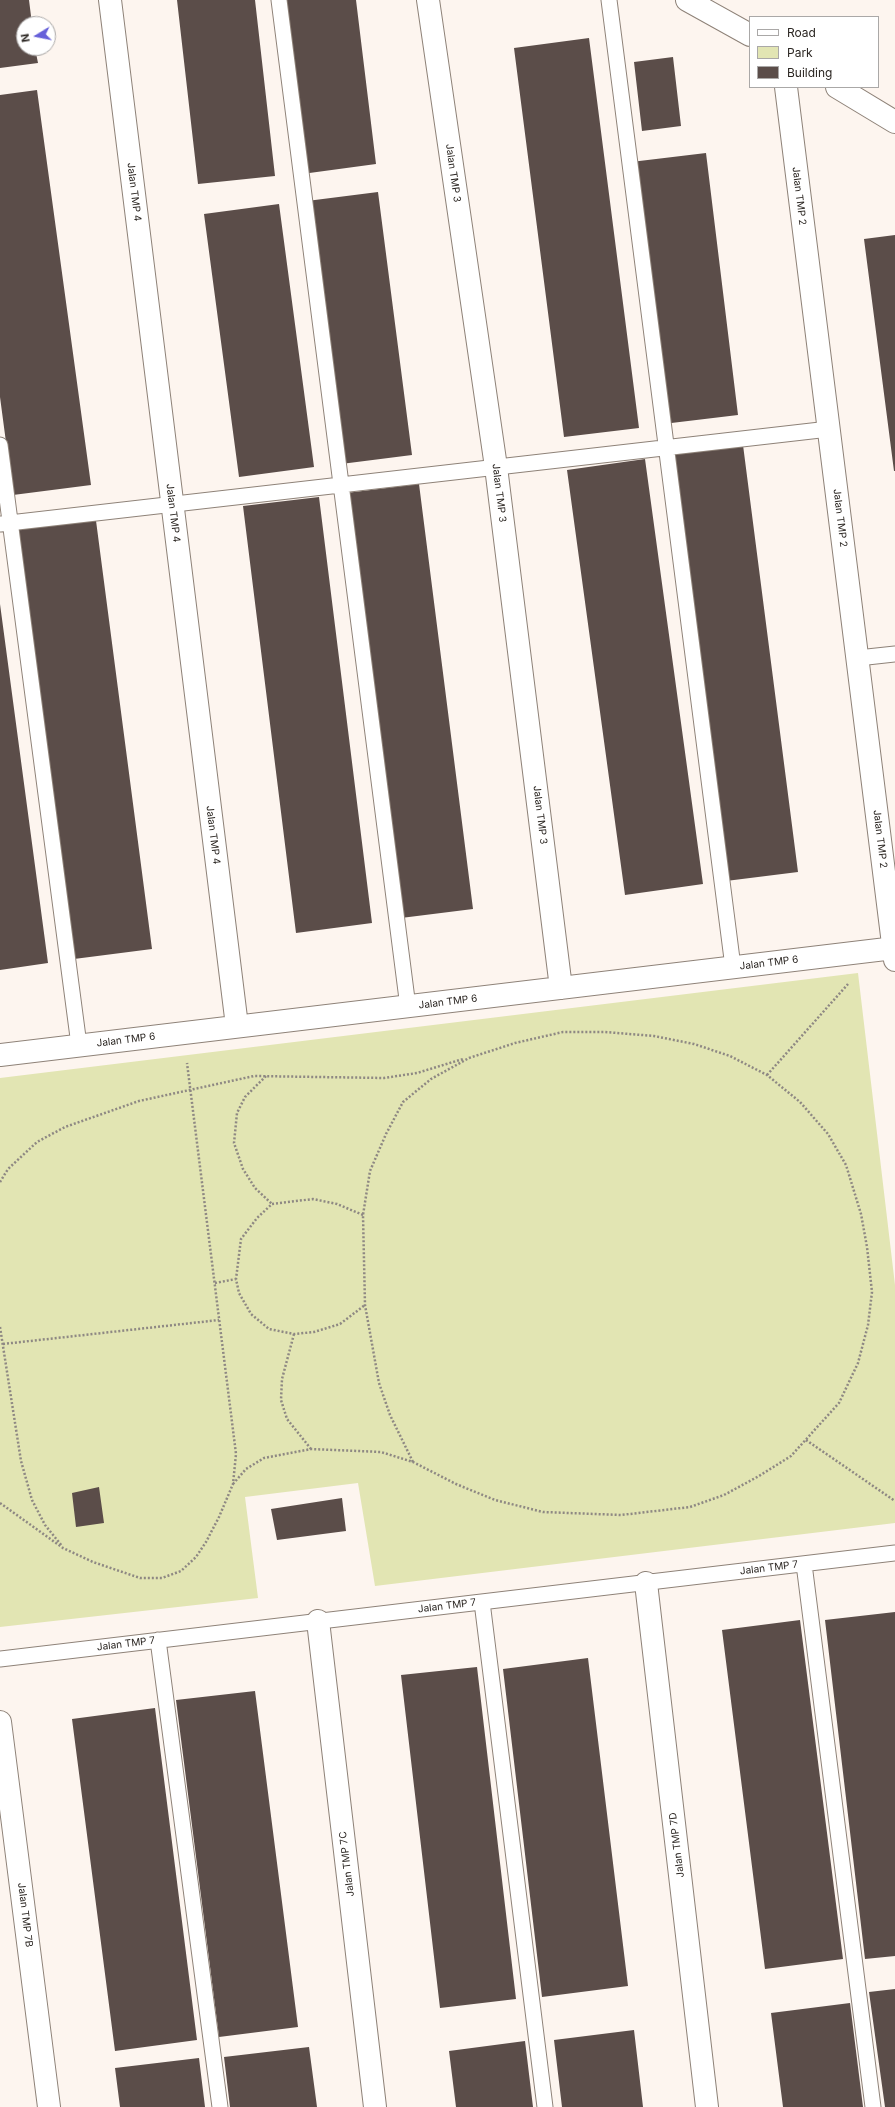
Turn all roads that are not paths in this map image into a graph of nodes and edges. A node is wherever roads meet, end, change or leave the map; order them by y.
1 (110, 0) edge
2 (279, 0) edge
3 (428, 0) edge
4 (609, 0) edge
5 (687, 0) edge
6 (749, 34) edge
7 (786, 88) edge
8 (839, 88) edge
9 (895, 122) edge
10 (828, 429) junction
11 (0, 445) edge
12 (666, 448) junction
13 (496, 467) junction
14 (341, 485) junction
15 (172, 504) junction
16 (5, 523) edge
17 (895, 654) edge
18 (858, 658) junction
19 (894, 952) edge
20 (732, 968) junction
21 (561, 988) junction
22 (408, 1006) junction
23 (237, 1026) junction
24 (79, 1045) junction
25 (0, 1055) edge
26 (895, 1553) edge
27 (804, 1564) junction
28 (646, 1583) junction
29 (482, 1602) junction
30 (318, 1621) junction
31 (158, 1640) junction
32 (0, 1659) edge
33 (0, 1722) edge
34 (49, 2107) edge
35 (220, 2107) edge
36 (375, 2107) edge
37 (545, 2107) edge
38 (707, 2107) edge
39 (873, 2107) edge

1 - 15 street, Jalan TMP 4
2 - 14 lane
3 - 13 street, Jalan TMP 3
4 - 12 lane
5 - 6 street
7 - 10 street, Jalan TMP 2
8 - 9 street
10 - 12 lane
10 - 18 street, Jalan TMP 2
11 - 16 lane
12 - 13 lane
12 - 20 lane
13 - 14 lane
13 - 21 street, Jalan TMP 3
14 - 15 lane
14 - 22 lane
15 - 16 lane
15 - 23 street, Jalan TMP 4
16 - 24 lane
17 - 18 lane
18 - 19 street, Jalan TMP 2
19 - 20 street, Jalan TMP 6
20 - 21 street, Jalan TMP 6
21 - 22 street, Jalan TMP 6
22 - 23 street, Jalan TMP 6
23 - 24 street, Jalan TMP 6
24 - 25 street, Jalan TMP 6
26 - 27 lane, Jalan TMP 7
27 - 28 lane, Jalan TMP 7
27 - 39 lane
28 - 29 lane, Jalan TMP 7
28 - 38 street, Jalan TMP 7D
29 - 30 lane, Jalan TMP 7
29 - 37 lane
30 - 31 lane, Jalan TMP 7
30 - 36 street, Jalan TMP 7C
31 - 32 lane, Jalan TMP 7
31 - 35 lane
33 - 34 street, Jalan TMP 7B

